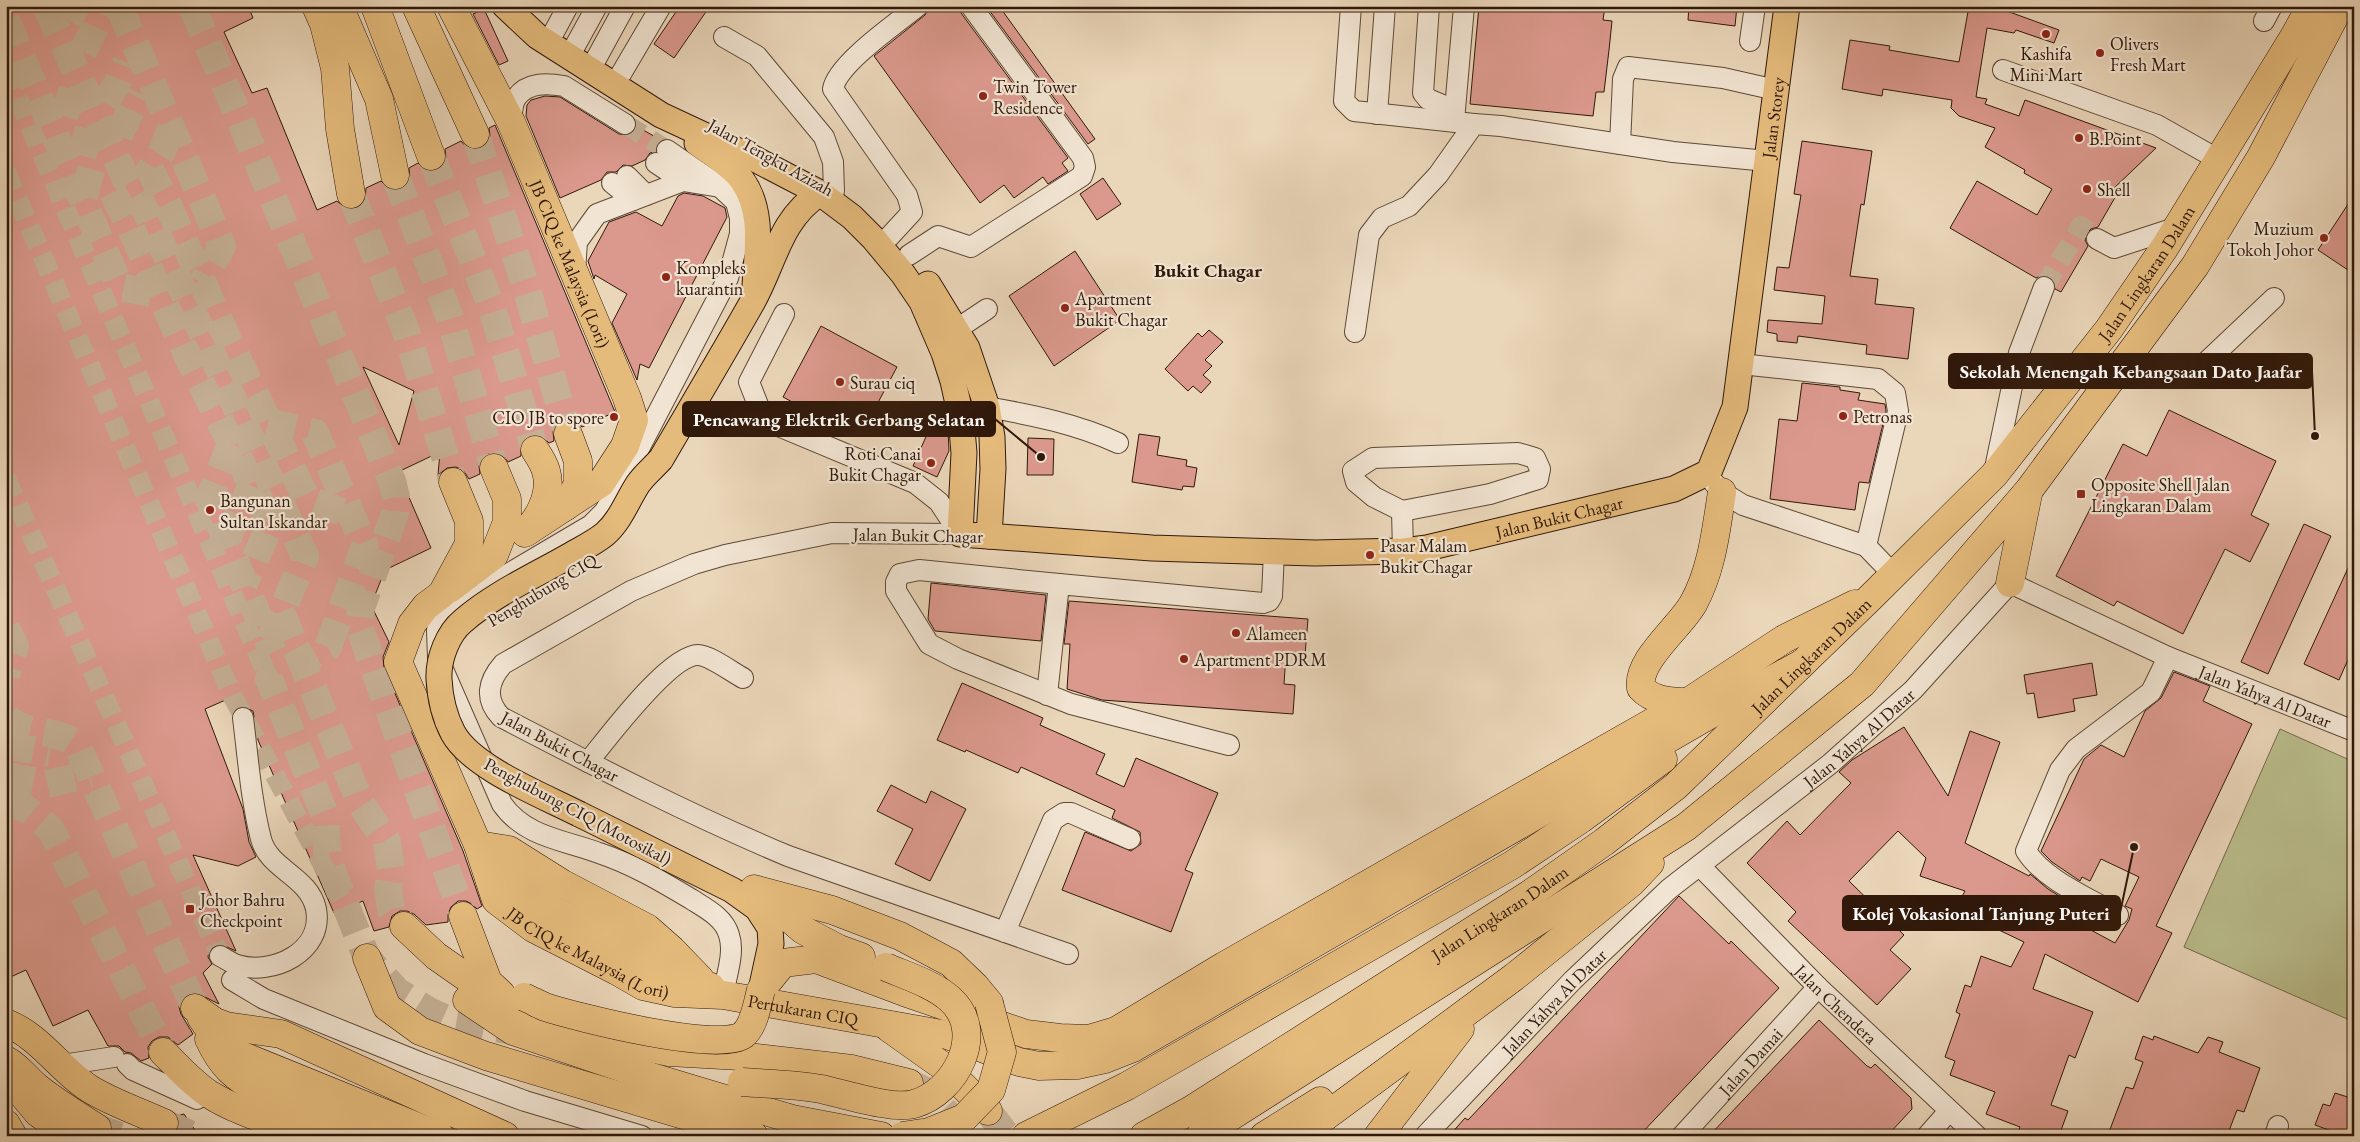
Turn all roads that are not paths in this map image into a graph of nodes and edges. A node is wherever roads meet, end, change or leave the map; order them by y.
1 (316, 6) edge
2 (339, 6) edge
3 (375, 6) edge
4 (416, 6) edge
5 (451, 6) edge
6 (505, 6) edge
7 (521, 6) edge
8 (568, 6) edge
9 (597, 6) edge
10 (625, 6) edge
11 (661, 6) edge
12 (918, 6) edge
13 (971, 6) edge
14 (1351, 6) edge
15 (1385, 6) edge
16 (1429, 6) edge
17 (1464, 6) edge
18 (1754, 6) edge
19 (1787, 6) edge
20 (1797, 6) edge
21 (2302, 6) edge
22 (2311, 6) edge
23 (2340, 6) edge
24 (2354, 21) edge
25 (554, 32) junction
26 (2295, 36) junction
27 (724, 37) dead end
28 (1750, 41) dead end
29 (575, 46) junction
30 (596, 59) junction
31 (2003, 70) dead end
32 (621, 74) junction
33 (1776, 90) junction
34 (1377, 114) junction
35 (660, 115) junction
36 (1454, 116) junction
37 (511, 122) junction
38 (625, 124) tunnel mouth
39 (1474, 124) junction
40 (475, 134) tunnel mouth
41 (1620, 144) junction
42 (431, 156) tunnel mouth
43 (2219, 160) junction
44 (1767, 161) junction
45 (641, 168) junction
46 (791, 171) junction
47 (395, 176) tunnel mouth
48 (675, 184) junction
49 (720, 187) junction
50 (827, 192) junction
51 (351, 194) tunnel mouth
52 (640, 198) junction
53 (2226, 215) junction
54 (791, 219) junction
55 (2178, 227) junction
56 (889, 237) junction
57 (2097, 239) tunnel mouth
58 (909, 255) junction
59 (575, 274) junction
60 (2044, 287) tunnel mouth
61 (754, 298) junction
62 (2274, 298) dead end
63 (987, 309) dead end
64 (784, 314) dead end
65 (957, 329) junction
66 (1355, 332) dead end
67 (2126, 359) junction
68 (1741, 364) junction
69 (669, 391) junction
70 (987, 407) junction
71 (634, 420) junction
72 (568, 434) tunnel mouth
73 (1118, 443) dead end
74 (535, 450) tunnel mouth
75 (494, 468) tunnel mouth
76 (1994, 476) junction
77 (453, 482) tunnel mouth
78 (1716, 482) junction
79 (2029, 490) junction
80 (566, 506) junction
81 (1402, 511) junction
82 (525, 533) junction
83 (960, 534) junction
84 (989, 536) junction
85 (1866, 546) junction
86 (1403, 551) junction
87 (1274, 552) junction
88 (494, 555) junction
89 (1893, 574) junction
90 (2010, 583) junction
91 (1060, 584) junction
92 (442, 594) junction
93 (1872, 596) junction
94 (2168, 657) junction
95 (1802, 664) junction
96 (743, 678) dead end
97 (1047, 694) junction
98 (1688, 702) junction
99 (1730, 703) junction
100 (243, 718) dead end
101 (2354, 731) edge
102 (1228, 745) dead end
103 (588, 762) junction
104 (578, 805) junction
105 (1686, 826) junction
106 (1130, 839) dead end
107 (478, 845) junction
108 (1700, 866) junction
109 (754, 889) junction
110 (2118, 915) dead end
111 (463, 916) tunnel mouth
112 (1006, 932) junction
113 (1068, 954) dead end
114 (367, 958) dead end
115 (232, 980) junction
116 (1818, 987) junction
117 (714, 989) junction
118 (761, 990) junction
119 (1480, 1002) junction
120 (522, 1003) junction
121 (195, 1008) junction
122 (6, 1023) edge
123 (884, 1024) junction
124 (281, 1034) junction
125 (6, 1060) edge
126 (62, 1065) junction
127 (6, 1073) edge
128 (638, 1073) junction
129 (1382, 1076) junction
130 (909, 1083) tunnel mouth
131 (1128, 1086) junction
132 (197, 1099) junction
133 (6, 1101) edge
134 (988, 1111) tunnel mouth
135 (1949, 1111) junction
136 (164, 1123) tunnel mouth
137 (6, 1124) edge
138 (96, 1128) tunnel mouth
139 (1203, 1134) edge
140 (873, 1135) edge
141 (13, 1136) edge
142 (41, 1136) edge
143 (70, 1136) tunnel mouth
144 (268, 1136) edge
145 (310, 1136) edge
146 (376, 1136) edge
147 (440, 1136) edge
148 (505, 1136) edge
149 (642, 1136) edge
150 (754, 1136) edge
151 (902, 1136) edge
152 (1026, 1136) edge
153 (1072, 1136) edge
154 (1144, 1136) edge
155 (1264, 1136) edge
156 (1299, 1136) edge
157 (1330, 1136) edge
158 (1378, 1136) edge
159 (1426, 1136) edge
160 (1682, 1136) edge
161 (1927, 1136) edge
162 (1977, 1136) edge

1 - 51 highway
2 - 47 highway
3 - 42 highway
4 - 40 highway
5 - 37 highway, JB CIQ ke Malaysia (Lori)
6 - 35 main road, Jalan Tengku Azizah
7 - 25 main road, Jalan Tengku Azizah
8 - 25 street
9 - 29 street
10 - 30 street
11 - 32 street
12 - 56 street
13 - 58 street
14 - 34 street
15 - 34 street
16 - 36 street
17 - 36 street
18 - 28 street
19 - 33 main road, Jalan Storey
20 - 44 main road, Jalan Storey
21 - 26 highway
22 - 26 highway, Jalan Lingkaran Dalam
23 - 53 highway, Jalan Lingkaran Dalam
24 - 53 highway
25 - 29 main road, Jalan Tengku Azizah
26 - 43 highway, Jalan Lingkaran Dalam
27 - 50 street
29 - 30 main road, Jalan Tengku Azizah
30 - 32 main road, Jalan Tengku Azizah
31 - 43 street
32 - 46 main road, Jalan Tengku Azizah
33 - 41 street
33 - 44 main road, Jalan Storey
34 - 36 street
35 - 46 main road, Jalan Tengku Azizah
35 - 61 main road
36 - 39 street
37 - 38 street
37 - 59 highway, JB CIQ ke Malaysia (Lori)
39 - 41 street
39 - 66 street
41 - 44 street
43 - 55 highway, Jalan Lingkaran Dalam
44 - 68 main road
45 - 48 street
45 - 49 street
45 - 52 street
46 - 50 main road, Jalan Tengku Azizah
46 - 54 main road
48 - 49 street
48 - 52 street
49 - 69 street
50 - 54 main road
50 - 56 main road, Jalan Tengku Azizah
50 - 83 main road, Jalan Tengku Azizah
52 - 59 street
53 - 67 highway, Jalan Lingkaran Dalam
54 - 61 main road, Penghubung CIQ
55 - 57 street
55 - 76 highway, Jalan Lingkaran Dalam
56 - 58 main road, Jalan Tengku Azizah
58 - 65 main road, Jalan Tengku Azizah
59 - 71 highway, JB CIQ ke Malaysia (Lori)
60 - 76 street
61 - 104 main road, Penghubung CIQ, bridge
62 - 67 street
63 - 65 street
64 - 83 street
65 - 70 main road, Jalan Tengku Azizah
67 - 79 highway, Jalan Lingkaran Dalam
68 - 78 main road
68 - 85 street
69 - 71 street
69 - 117 street
70 - 73 street
70 - 84 main road, Jalan Tengku Azizah
71 - 80 highway, JB CIQ ke Malaysia (Lori)
72 - 80 highway, JB CIQ ke Malaysia (Lori)
74 - 82 highway, JB CIQ ke Malaysia (Lori)
75 - 88 highway
76 - 89 highway, Jalan Lingkaran Dalam
77 - 92 highway, JB CIQ ke Malaysia (Lori)
78 - 85 street
78 - 86 main road, Jalan Bukit Chagar
78 - 98 highway
79 - 90 highway
79 - 105 highway, Jalan Lingkaran Dalam
80 - 82 highway, JB CIQ ke Malaysia (Lori)
81 - 81 street
81 - 86 street
82 - 88 highway, JB CIQ ke Malaysia (Lori)
83 - 84 main road, Jalan Bukit Chagar
83 - 103 street, Jalan Bukit Chagar
84 - 87 main road, Jalan Bukit Chagar
85 - 89 street
86 - 87 main road, Jalan Bukit Chagar
87 - 91 street
88 - 92 highway, JB CIQ ke Malaysia (Lori)
89 - 93 highway, Jalan Lingkaran Dalam
90 - 94 street, Jalan Yahya Al Datar
90 - 108 street, Jalan Yahya Al Datar
91 - 97 street
91 - 97 street
92 - 107 highway, JB CIQ ke Malaysia (Lori)
93 - 95 highway, Jalan Lingkaran Dalam
93 - 98 highway
94 - 101 street, Jalan Yahya Al Datar
94 - 110 street
95 - 99 highway
95 - 154 highway, Jalan Lingkaran Dalam
96 - 103 street
97 - 102 street
98 - 118 highway
99 - 123 highway, Pertukaran CIQ
99 - 131 highway
100 - 115 street
103 - 112 street, Jalan Bukit Chagar
104 - 109 main road, Penghubung CIQ
104 - 118 main road, Penghubung CIQ (Motosikal)
105 - 119 highway
105 - 139 highway, Jalan Lingkaran Dalam
106 - 112 street
107 - 117 highway, JB CIQ ke Malaysia (Lori)
107 - 117 highway, JB CIQ ke Malaysia (Lori)
108 - 116 street, Jalan Chendera
108 - 159 street, Jalan Yahya Al Datar
109 - 128 highway, bridge
109 - 151 highway, bridge
111 - 120 highway
112 - 113 street, Jalan Bukit Chagar
114 - 150 highway
115 - 124 street
115 - 149 street
116 - 135 street, Jalan Chendera
116 - 160 street, Jalan Damai
117 - 123 highway, Pertukaran CIQ
118 - 120 highway, bridge
119 - 129 highway
119 - 158 highway
120 - 128 highway
120 - 130 highway
121 - 124 highway
121 - 146 highway
121 - 147 highway
122 - 126 highway
123 - 134 highway
124 - 148 highway
125 - 138 highway
126 - 132 street
126 - 136 highway
127 - 143 highway
128 - 140 highway
129 - 155 highway
129 - 156 highway
129 - 157 highway
131 - 152 highway
131 - 153 highway
132 - 144 highway
132 - 145 highway
133 - 142 highway
135 - 161 street
135 - 162 street, Jalan Chendera
137 - 141 highway

